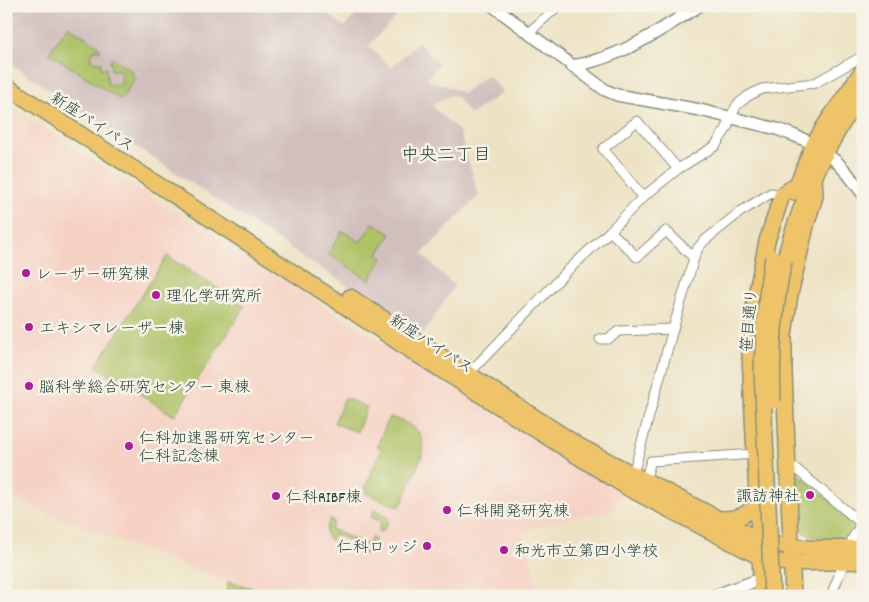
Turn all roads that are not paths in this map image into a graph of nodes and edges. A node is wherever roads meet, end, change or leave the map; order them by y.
1 (493, 6) edge
2 (558, 6) edge
3 (700, 6) edge
4 (528, 33) junction
5 (863, 56) edge
6 (572, 66) junction
7 (863, 70) edge
8 (6, 74) edge
9 (6, 86) edge
10 (863, 92) edge
11 (730, 118) junction
12 (820, 148) junction
13 (678, 170) junction
14 (814, 177) junction
15 (797, 184) junction
16 (863, 194) edge
17 (782, 195) junction
18 (643, 198) junction
19 (610, 231) junction
20 (694, 258) junction
21 (779, 259) junction
22 (673, 328) junction
23 (600, 339) dead end
24 (469, 374) junction
25 (755, 454) junction
26 (788, 468) junction
27 (639, 478) junction
28 (757, 504) junction
29 (719, 519) junction
30 (862, 522) edge
31 (759, 540) junction
32 (791, 547) junction
33 (852, 552) edge
34 (760, 558) junction
35 (863, 561) edge
36 (785, 563) junction
37 (761, 579) junction
38 (713, 596) edge
39 (762, 596) edge
40 (772, 596) edge
41 (781, 596) edge
42 (794, 596) edge
43 (831, 596) edge

1 - 4 street
2 - 4 street
3 - 6 street
4 - 6 street
5 - 11 street
6 - 11 street
7 - 12 main road, 笹目通り
8 - 24 main road, 新座バイパス
9 - 34 main road, 新座バイパス
10 - 12 main road, 笹目通り
11 - 12 street
11 - 13 street
12 - 14 main road, 笹目通り
12 - 15 main road, 笹目通り
12 - 16 street
13 - 18 street
13 - 18 street
14 - 21 main road, 笹目通り
14 - 26 main road
15 - 17 main road
15 - 21 main road, 笹目通り
17 - 20 street
17 - 25 main road
18 - 19 street
19 - 20 street
19 - 24 street
20 - 22 street
21 - 40 main road, 笹目通り, bridge
21 - 41 main road, 笹目通り, bridge
22 - 23 street
22 - 27 street
24 - 27 main road, 新座バイパス
25 - 27 street
25 - 28 main road
26 - 30 street
26 - 32 main road
27 - 29 main road, 新座バイパス
28 - 29 main road
28 - 31 main road
29 - 31 main road, 新座バイパス
30 - 33 street
31 - 32 main road, 新座バイパス
31 - 34 main road
32 - 33 main road, 新座バイパス
32 - 36 main road
33 - 35 main road, 新座バイパス
33 - 36 main road, 新座バイパス
33 - 43 street
34 - 36 main road, 新座バイパス
34 - 37 main road
36 - 37 street
36 - 42 main road
37 - 38 street
37 - 39 main road

